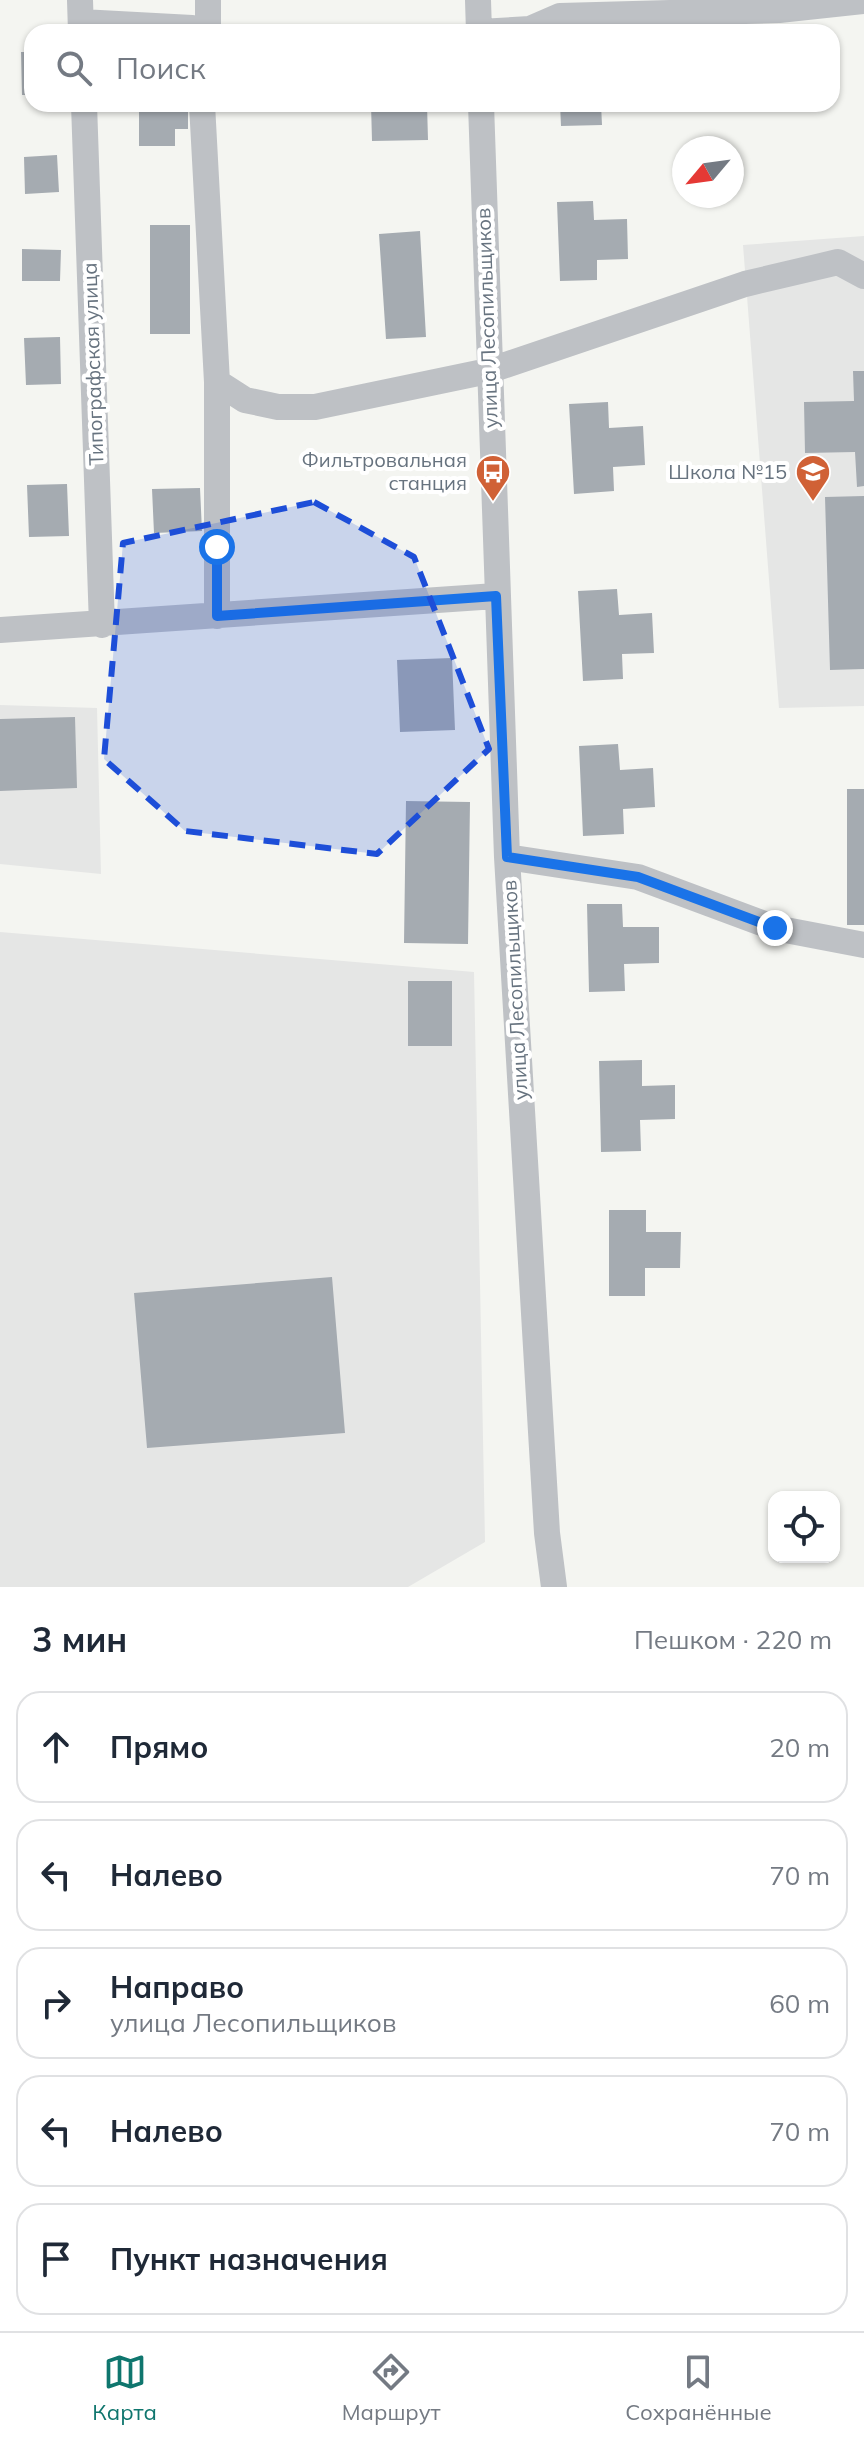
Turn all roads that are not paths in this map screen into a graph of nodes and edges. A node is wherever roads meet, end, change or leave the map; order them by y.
1 (208, 0) edge
2 (478, 0) edge
3 (864, 1) edge
4 (81, 18) edge
5 (148, 24) edge
6 (206, 24) edge
7 (479, 24) edge
8 (542, 24) edge
9 (84, 112) edge
10 (202, 112) edge
11 (481, 112) edge
12 (864, 276) edge
13 (488, 371) junction
14 (217, 382) junction
15 (496, 596) junction
16 (217, 616) junction
17 (102, 625) junction
18 (0, 630) edge
19 (507, 857) junction
20 (864, 945) edge
21 (554, 1587) edge

1 - 6 street
2 - 7 street
3 - 8 street
4 - 5 street
9 - 17 street, Типографская улица
10 - 14 street
11 - 13 street, улица Лесопильщиков
12 - 13 street
13 - 14 street
13 - 15 street, улица Лесопильщиков
14 - 16 street
15 - 16 street
15 - 19 street, улица Лесопильщиков
16 - 17 street
17 - 18 street
19 - 20 street
19 - 21 street, улица Лесопильщиков

